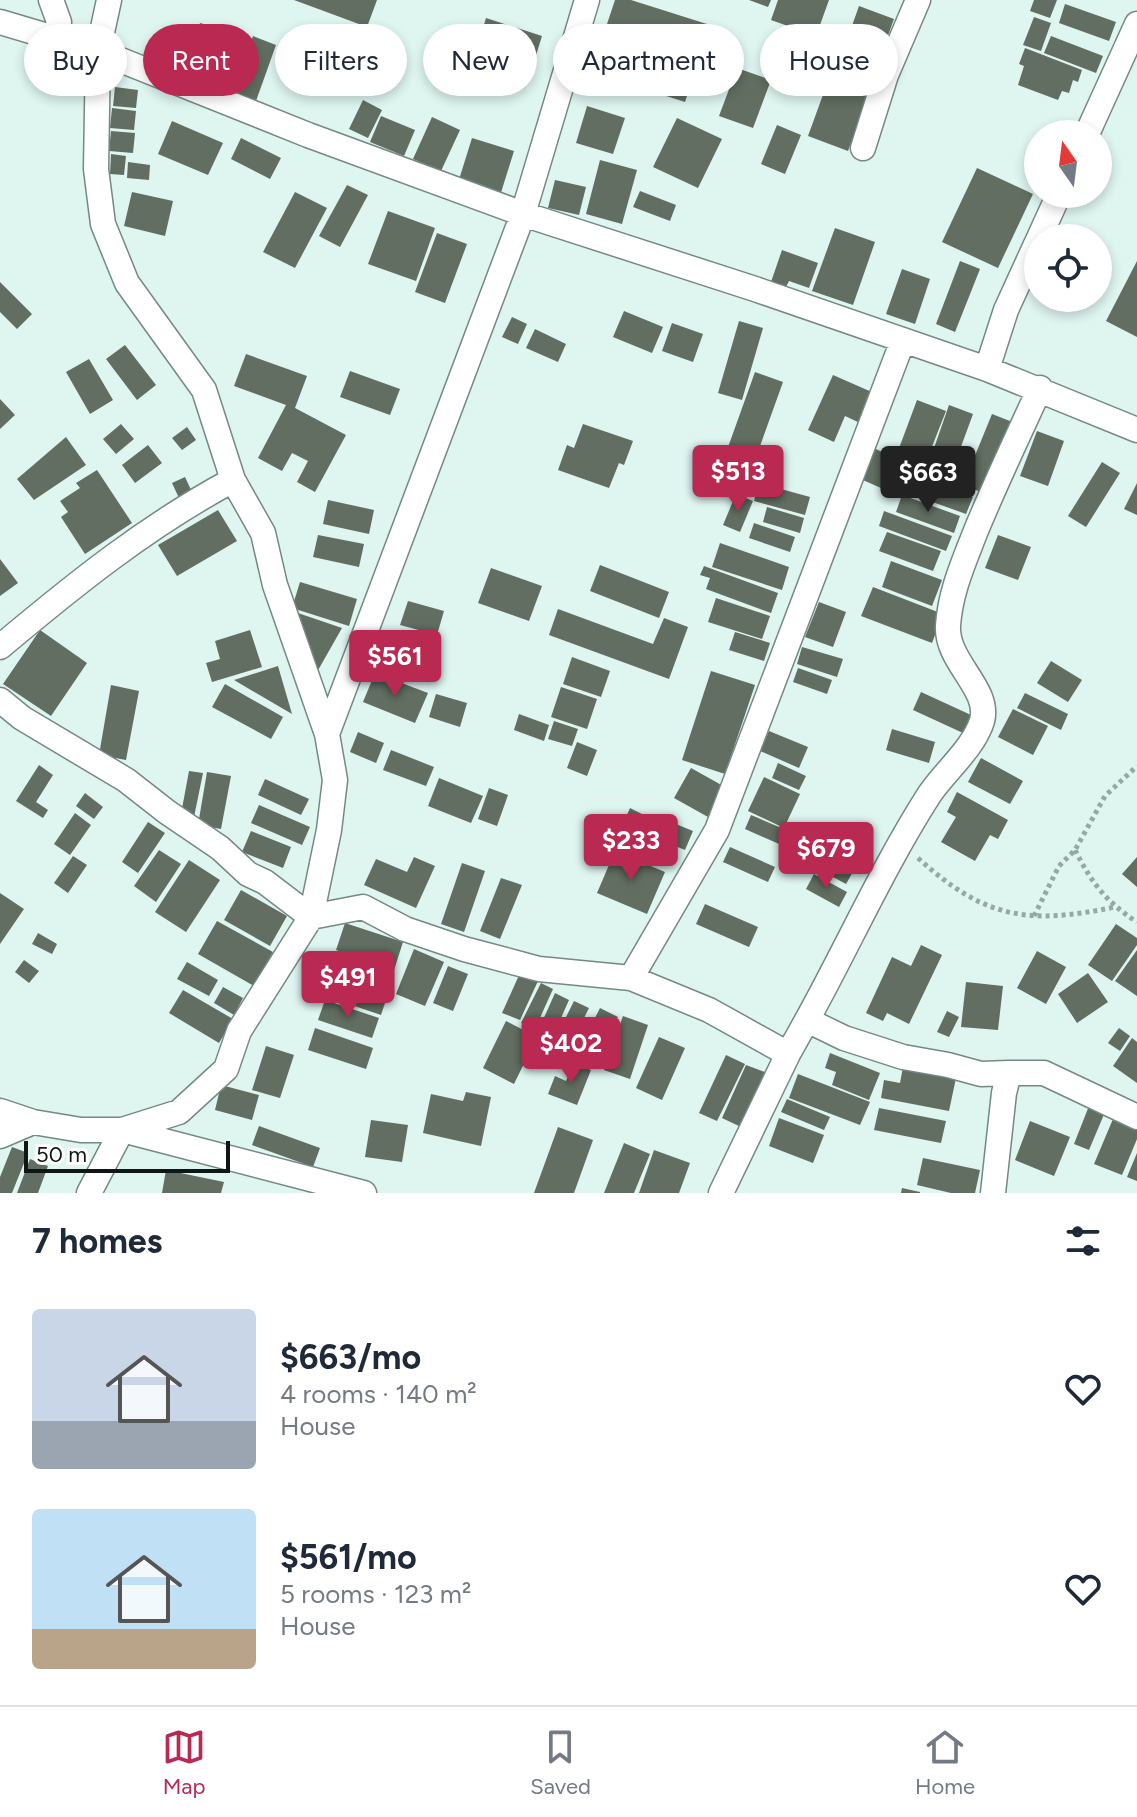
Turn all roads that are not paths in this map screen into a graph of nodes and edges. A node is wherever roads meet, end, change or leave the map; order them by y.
1 (51, 0) edge
2 (109, 0) edge
3 (587, 0) edge
4 (918, 0) edge
5 (0, 22) edge
6 (59, 24) edge
7 (104, 24) edge
8 (1137, 24) edge
9 (24, 29) edge
10 (127, 63) edge
11 (97, 96) edge
12 (1093, 120) edge
13 (863, 148) dead end
14 (523, 214) junction
15 (1024, 270) edge
16 (903, 340) junction
17 (987, 369) junction
18 (1040, 388) junction
19 (1137, 430) edge
20 (233, 480) junction
21 (0, 647) edge
22 (0, 700) edge
23 (327, 734) junction
24 (311, 917) junction
25 (631, 978) junction
26 (807, 1020) junction
27 (788, 1054) junction
28 (1009, 1073) junction
29 (0, 1111) edge
30 (1137, 1117) edge
31 (33, 1122) junction
32 (122, 1130) junction
33 (0, 1136) edge
34 (89, 1193) edge
35 (364, 1193) edge
36 (721, 1193) edge
37 (993, 1193) edge

1 - 6 street
2 - 7 street
3 - 14 street
4 - 13 street
5 - 9 street
8 - 12 street
10 - 14 street
11 - 20 street
14 - 16 street
14 - 23 street
15 - 17 street
16 - 17 street
16 - 25 street
17 - 18 street
18 - 19 street
18 - 26 street
20 - 21 street
20 - 23 street
22 - 24 street
23 - 24 street
24 - 25 street
24 - 32 street
25 - 27 street
26 - 27 street
26 - 28 street
27 - 36 street
28 - 30 street
28 - 37 street
29 - 31 street
31 - 32 street
31 - 33 street
32 - 34 street
32 - 35 street

